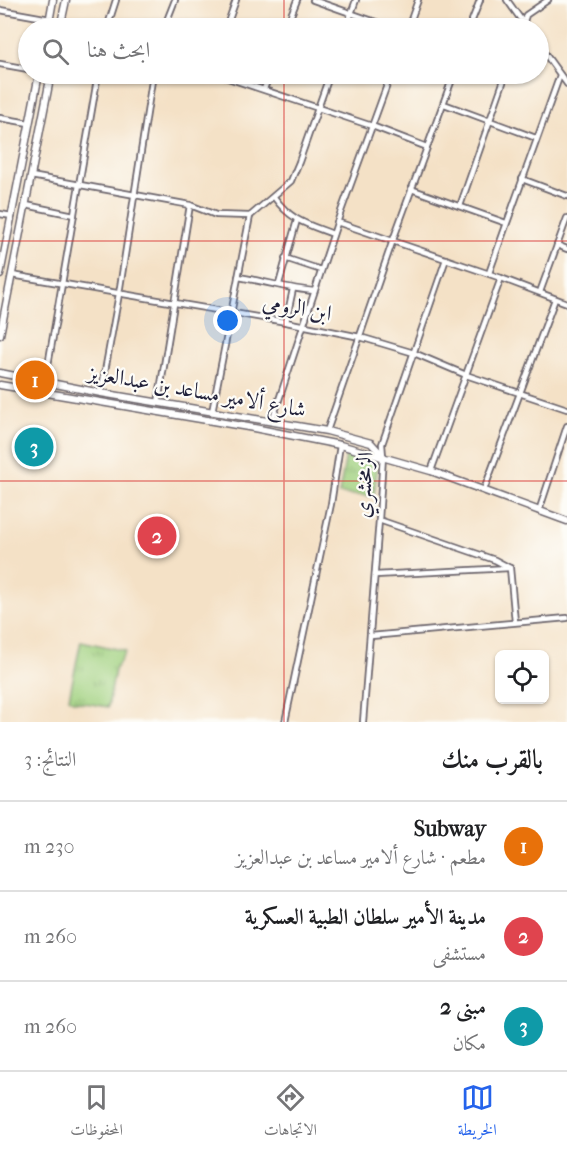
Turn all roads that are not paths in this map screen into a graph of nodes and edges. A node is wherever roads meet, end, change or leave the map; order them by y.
1 (53, 0) edge
2 (66, 0) edge
3 (116, 0) edge
4 (175, 0) edge
5 (236, 0) edge
6 (297, 0) edge
7 (313, 0) edge
8 (356, 0) edge
9 (418, 0) edge
10 (480, 0) edge
11 (507, 0) edge
12 (548, 0) edge
13 (0, 10) edge
14 (351, 13) junction
15 (40, 18) edge
16 (50, 18) edge
17 (62, 18) edge
18 (110, 18) edge
19 (169, 18) edge
20 (230, 18) edge
21 (290, 18) edge
22 (349, 18) edge
23 (365, 18) edge
24 (412, 18) edge
25 (473, 18) edge
26 (518, 18) edge
27 (525, 18) edge
28 (549, 60) edge
29 (0, 64) edge
30 (18, 67) edge
31 (560, 75) junction
32 (37, 84) edge
33 (49, 84) edge
34 (96, 84) edge
35 (152, 84) edge
36 (248, 84) edge
37 (266, 84) edge
38 (326, 84) edge
39 (387, 84) edge
40 (451, 84) edge
41 (503, 84) edge
42 (567, 84) edge
43 (264, 89) junction
44 (444, 104) junction
45 (318, 108) junction
46 (0, 118) edge
47 (490, 120) junction
48 (29, 123) junction
49 (372, 126) junction
50 (536, 138) junction
51 (427, 147) junction
52 (31, 176) junction
53 (522, 179) junction
54 (79, 184) junction
55 (411, 189) junction
56 (135, 194) junction
57 (567, 196) edge
58 (274, 197) junction
59 (26, 205) junction
60 (190, 205) junction
61 (460, 206) junction
62 (0, 214) edge
63 (74, 215) junction
64 (12, 216) junction
65 (250, 216) junction
66 (567, 218) edge
67 (297, 220) junction
68 (337, 222) junction
69 (506, 223) junction
70 (333, 234) junction
71 (393, 240) junction
72 (557, 245) junction
73 (567, 249) edge
74 (285, 258) junction
75 (446, 259) junction
76 (321, 270) junction
77 (0, 272) edge
78 (489, 273) junction
79 (12, 275) junction
80 (238, 277) junction
81 (501, 278) junction
82 (62, 283) junction
83 (279, 284) junction
84 (292, 289) junction
85 (314, 291) junction
86 (540, 292) junction
87 (119, 294) junction
88 (555, 299) junction
89 (174, 303) junction
90 (567, 303) edge
91 (231, 314) junction
92 (286, 322) junction
93 (303, 325) junction
94 (0, 335) edge
95 (360, 337) junction
96 (414, 353) junction
97 (0, 373) edge
98 (466, 375) junction
99 (45, 383) junction
100 (0, 385) edge
101 (101, 393) junction
102 (521, 394) junction
103 (158, 402) junction
104 (567, 409) edge
105 (213, 412) junction
106 (232, 415) junction
107 (272, 421) junction
108 (231, 425) junction
109 (567, 426) edge
110 (327, 431) junction
111 (340, 445) junction
112 (383, 456) junction
113 (431, 471) junction
114 (484, 490) junction
115 (539, 511) junction
116 (379, 520) junction
117 (567, 521) edge
118 (510, 568) junction
119 (375, 575) junction
120 (567, 618) edge
121 (515, 622) junction
122 (370, 636) junction
123 (285, 722) edge
124 (363, 722) edge

1 - 16 street
2 - 17 street
3 - 18 street
4 - 19 street
5 - 20 street
6 - 21 street
7 - 14 street
8 - 14 street
9 - 24 street
10 - 25 street
11 - 26 street
12 - 27 street
13 - 15 street
14 - 22 street
14 - 23 street
28 - 31 street
29 - 30 street
31 - 42 street
31 - 50 street
32 - 48 street
33 - 52 street
34 - 54 street
35 - 56 street
36 - 43 street
37 - 43 street
38 - 45 street
39 - 49 street
40 - 44 street
41 - 47 street
43 - 45 street
44 - 47 street
44 - 51 street
45 - 49 street
45 - 58 street
46 - 48 street
47 - 50 street
47 - 61 street
48 - 64 street
49 - 51 street
49 - 68 street
50 - 53 street
51 - 55 street
52 - 54 street
52 - 59 street
53 - 57 street
53 - 69 street
54 - 56 street
54 - 63 street
55 - 61 street
55 - 71 street
56 - 60 street
56 - 87 street
58 - 65 street
58 - 67 street
59 - 63 street
59 - 79 street
60 - 65 street
60 - 89 street
61 - 69 street
62 - 64 street
63 - 82 street
64 - 77 street
65 - 80 street
66 - 72 street
67 - 70 street
67 - 74 street
68 - 70 street
68 - 71 street
69 - 78 street
70 - 76 street
71 - 75 street
71 - 95 street
72 - 73 street
72 - 86 street
74 - 76 street
74 - 83 street
75 - 78 street
75 - 96 street, الزمخشري
76 - 85 street
78 - 81 street
79 - 82 street, ابن الرومي
79 - 94 street
80 - 83 street
80 - 91 street
81 - 86 street
81 - 98 street
82 - 87 street, ابن الرومي
82 - 99 street
83 - 84 street
84 - 85 street
84 - 92 street
85 - 93 street
86 - 88 street
87 - 89 street, ابن الرومي
87 - 101 street
88 - 90 street
88 - 102 street
89 - 91 street, ابن الرومي
89 - 103 street
91 - 92 street, ابن الرومي
91 - 105 street
92 - 93 street, ابن الرومي
93 - 95 street, ابن الرومي
93 - 107 street
95 - 96 street, ابن الرومي
95 - 110 street
96 - 98 street, ابن الرومي
96 - 112 street, الزمخشري
97 - 99 street, شارع ألامير مساعد بن عبدالعزيز
98 - 102 street, ابن الرومي
98 - 113 street
99 - 101 street, شارع ألامير مساعد بن عبدالعزيز
100 - 108 street, شارع ألامير مساعد بن عبدالعزيز
101 - 103 street, شارع ألامير مساعد بن عبدالعزيز
102 - 104 street, ابن الرومي
102 - 114 street
103 - 105 street, شارع ألامير مساعد بن عبدالعزيز
105 - 106 street, شارع ألامير مساعد بن عبدالعزيز
106 - 107 street, شارع ألامير مساعد بن عبدالعزيز
106 - 108 street
107 - 110 street, شارع ألامير مساعد بن عبدالعزيز
108 - 111 street, شارع ألامير مساعد بن عبدالعزيز
109 - 115 street
110 - 112 street, شارع ألامير مساعد بن عبدالعزيز
111 - 112 street, شارع ألامير مساعد بن عبدالعزيز
111 - 123 street
112 - 113 street
112 - 116 street, الزمخشري
113 - 114 street
114 - 115 street
115 - 117 street
116 - 118 street
116 - 119 street, الزمخشري
118 - 119 street
118 - 121 street
119 - 122 street, الزمخشري
120 - 121 street
121 - 122 street
122 - 124 street, الزمخشري

